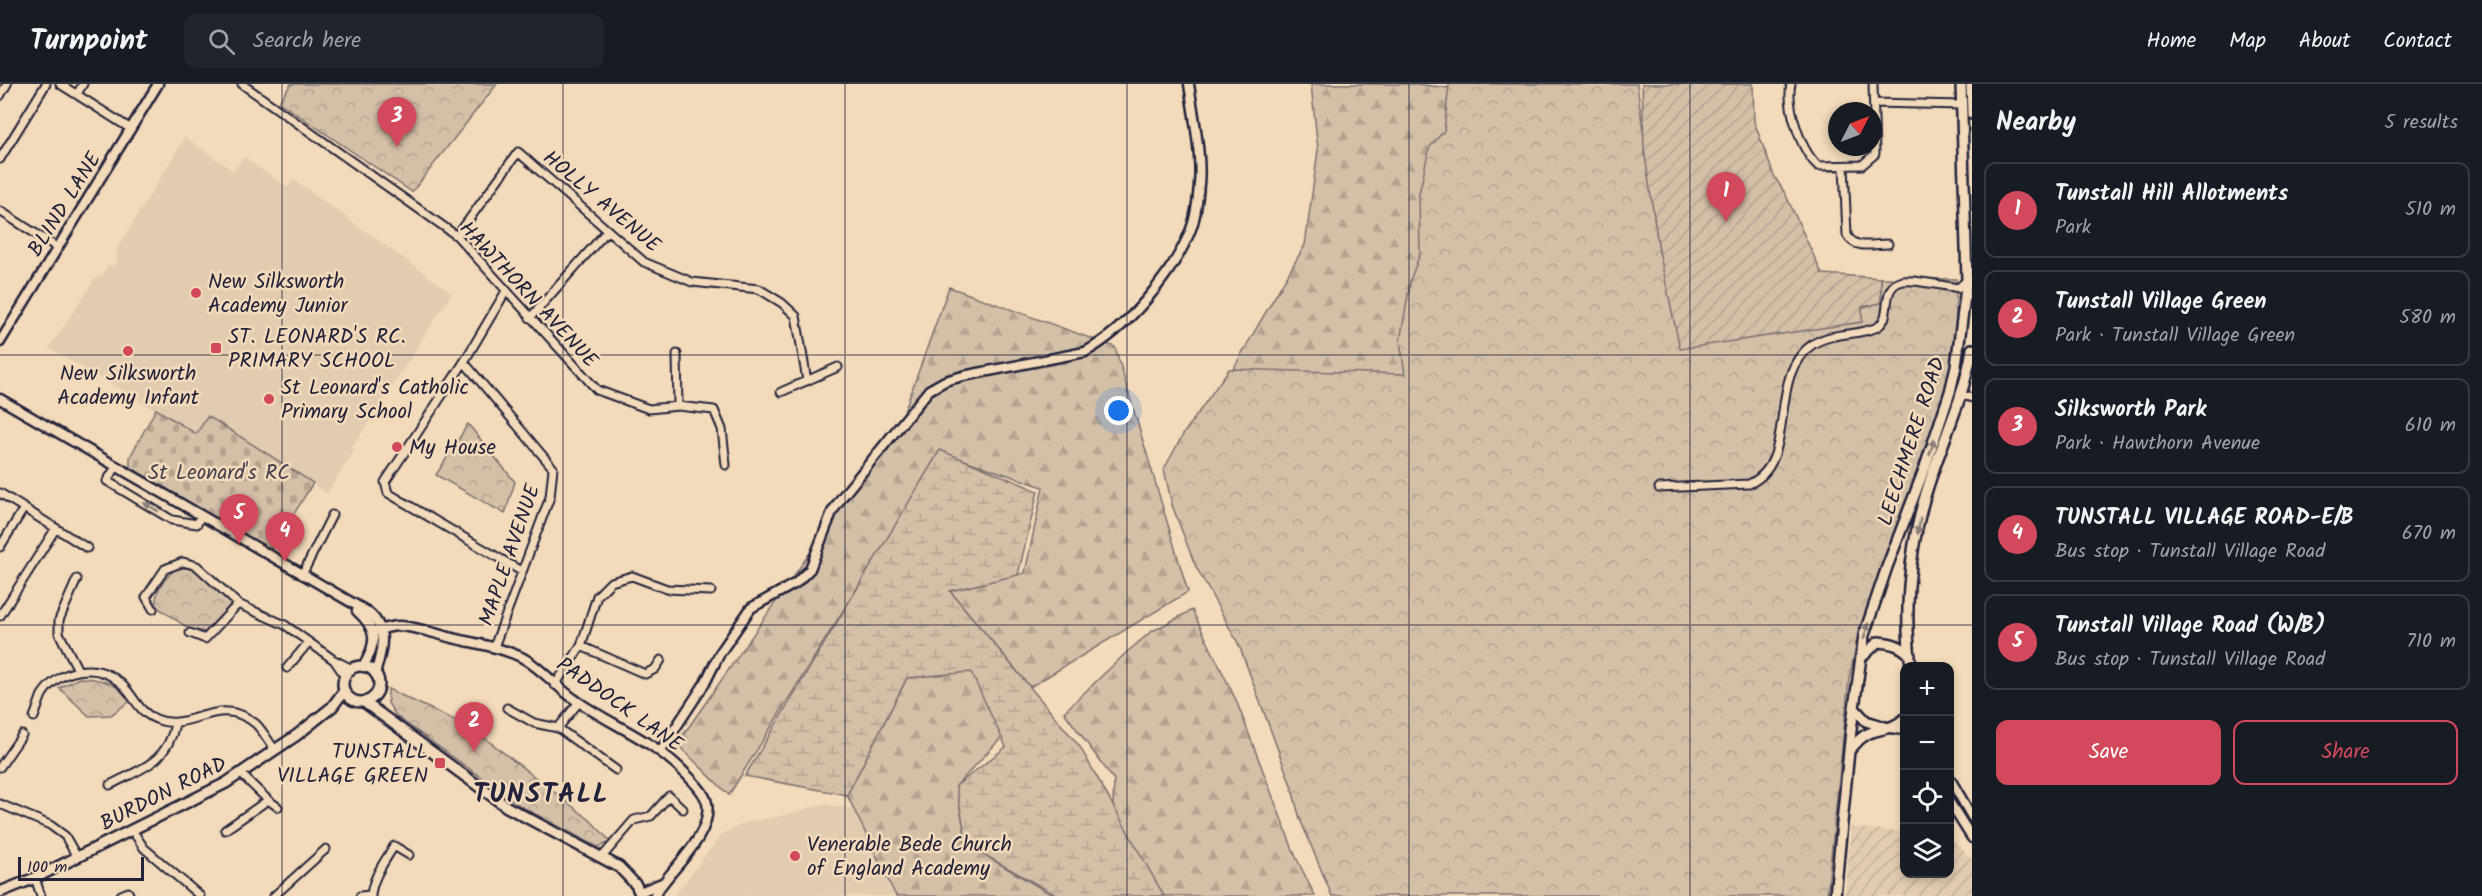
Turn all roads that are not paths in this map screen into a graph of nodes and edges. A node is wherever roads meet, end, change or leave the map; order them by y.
1 (7, 84) edge
2 (46, 84) edge
3 (60, 84) edge
4 (83, 84) edge
5 (158, 84) edge
6 (242, 84) edge
7 (1189, 84) edge
8 (1791, 84) edge
9 (1873, 84) edge
10 (1961, 84) edge
11 (1971, 84) edge
12 (77, 94) junction
13 (0, 96) edge
14 (1874, 102) edge
15 (1882, 103) edge
16 (1967, 105) edge
17 (1972, 114) edge
18 (131, 129) junction
19 (1873, 156) edge
20 (0, 159) edge
21 (1844, 166) junction
22 (1, 214) edge
23 (607, 231) junction
24 (457, 236) junction
25 (1888, 243) dead end
26 (58, 248) junction
27 (1967, 280) junction
28 (506, 291) junction
29 (530, 318) junction
30 (0, 342) edge
31 (1972, 350) edge
32 (677, 354) dead end
33 (464, 362) junction
34 (838, 367) dead end
35 (807, 381) junction
36 (782, 392) dead end
37 (1950, 392) junction
38 (1962, 395) junction
39 (1972, 398) edge
40 (2, 401) edge
41 (678, 406) junction
42 (726, 465) dead end
43 (116, 467) junction
44 (1659, 488) dead end
45 (0, 493) edge
46 (24, 508) junction
47 (332, 515) dead end
48 (201, 516) junction
49 (56, 528) junction
50 (0, 547) edge
51 (87, 548) dead end
52 (521, 571) junction
53 (302, 575) junction
54 (77, 579) dead end
55 (711, 591) dead end
56 (238, 604) junction
57 (153, 609) dead end
58 (0, 616) edge
59 (377, 631) junction
60 (190, 633) dead end
61 (308, 643) junction
62 (581, 646) junction
63 (494, 647) junction
64 (1910, 655) junction
65 (1860, 659) junction
66 (334, 660) junction
67 (661, 660) dead end
68 (1911, 662) edge
69 (363, 667) junction
70 (287, 668) dead end
71 (352, 669) junction
72 (78, 670) junction
73 (375, 674) junction
74 (345, 676) junction
75 (555, 685) junction
76 (344, 691) junction
77 (377, 693) junction
78 (359, 702) junction
79 (579, 702) junction
80 (332, 707) junction
81 (507, 708) dead end
82 (1854, 708) junction
83 (384, 714) junction
84 (34, 717) dead end
85 (1900, 722) edge
86 (175, 724) junction
87 (558, 728) junction
88 (1890, 728) junction
89 (1900, 729) edge
90 (22, 735) dead end
91 (275, 750) junction
92 (661, 750) junction
93 (1849, 751) junction
94 (0, 767) edge
95 (616, 770) dead end
96 (241, 774) junction
97 (110, 785) dead end
98 (1954, 786) edge
99 (268, 800) junction
100 (0, 804) edge
101 (278, 807) dead end
102 (683, 809) dead end
103 (1954, 809) edge
104 (1972, 817) edge
105 (132, 830) junction
106 (225, 830) dead end
107 (1972, 838) edge
108 (326, 849) dead end
109 (409, 855) dead end
110 (77, 857) junction
111 (602, 857) junction
112 (35, 878) junction
113 (662, 883) junction
114 (0, 892) edge
115 (640, 894) edge
116 (121, 895) edge
117 (371, 895) edge
118 (40, 896) edge
119 (130, 896) edge
120 (200, 896) edge
121 (274, 896) edge
122 (360, 896) edge
123 (654, 896) edge
124 (1835, 896) edge

1 - 13 street
2 - 20 street
3 - 12 street
4 - 12 street
5 - 18 street, BLIND LANE
6 - 24 street, HAWTHORN AVENUE
7 - 92 street
8 - 21 street
9 - 14 street
10 - 16 main road, LEECHMERE ROAD
11 - 16 main road, LEECHMERE ROAD
12 - 18 street
15 - 16 street
16 - 17 main road, LEECHMERE ROAD
16 - 27 main road, LEECHMERE ROAD
18 - 26 street, BLIND LANE
19 - 21 street
21 - 25 street
22 - 26 street
23 - 24 street, HOLLY AVENUE
23 - 29 street
23 - 35 street, HOLLY AVENUE
24 - 28 street, HAWTHORN AVENUE
26 - 30 street, BLIND LANE
27 - 37 main road, LEECHMERE ROAD
27 - 44 street
28 - 29 street, HAWTHORN AVENUE
28 - 33 street
29 - 41 street, HAWTHORN AVENUE
31 - 38 main road, LEECHMERE ROAD
32 - 41 street
33 - 52 street, MAPLE AVENUE
33 - 52 street
34 - 35 street
35 - 36 street
37 - 38 main road
65 -> 37 main road, LEECHMERE ROAD
38 - 39 street
38 -> 64 main road, LEECHMERE ROAD
40 - 43 street
41 - 42 street
43 - 48 street
48 -> 43 street
45 - 46 street
46 - 49 street
46 - 50 street
47 - 53 street
48 - 53 street
49 - 51 street
49 - 58 street
52 - 63 street, MAPLE AVENUE
53 - 59 street
54 - 72 street
55 - 62 street
56 - 57 street
56 - 60 street
56 - 61 street
59 - 63 street, PADDOCK LANE
59 - 69 street
59 - 73 street
61 - 66 street
61 - 70 street
62 - 67 street
62 - 75 street
63 - 75 street, PADDOCK LANE
64 - 65 main road
64 - 68 main road, LEECHMERE ROAD
65 - 82 main road, LEECHMERE ROAD
66 - 71 street
66 - 74 street
69 - 71 main road
69 - 73 main road
71 - 74 main road
72 - 84 street
72 - 86 street
73 - 77 main road
74 - 76 main road
75 - 79 street, PADDOCK LANE
76 - 78 main road
76 - 80 main road, BURDON ROAD
77 - 78 main road
77 - 83 main road
78 - 80 main road, BURDON ROAD
78 - 83 main road
79 - 87 street
79 - 92 street, PADDOCK LANE
80 - 91 main road, BURDON ROAD
81 - 87 street
82 - 88 main road
82 - 93 main road, LEECHMERE ROAD
83 - 111 main road
85 - 88 main road
86 - 91 street
86 - 97 street
87 - 95 street
88 - 89 street
88 - 93 main road
90 - 94 street
91 - 96 main road, BURDON ROAD
92 - 113 street, PADDOCK LANE
93 - 124 main road, LEECHMERE ROAD
96 - 99 street
96 - 105 main road, BURDON ROAD
98 - 104 street
99 - 101 street
99 - 106 street
100 - 110 street
102 - 111 street
103 - 107 street
105 - 110 main road, BURDON ROAD
105 - 120 street
108 - 121 street
109 - 117 street
110 - 112 main road, BURDON ROAD
111 - 115 main road
112 - 114 main road, BURDON ROAD
112 - 118 street
113 - 115 street, PADDOCK LANE
113 - 123 street, PADDOCK LANE
116 - 119 street
117 - 122 street

